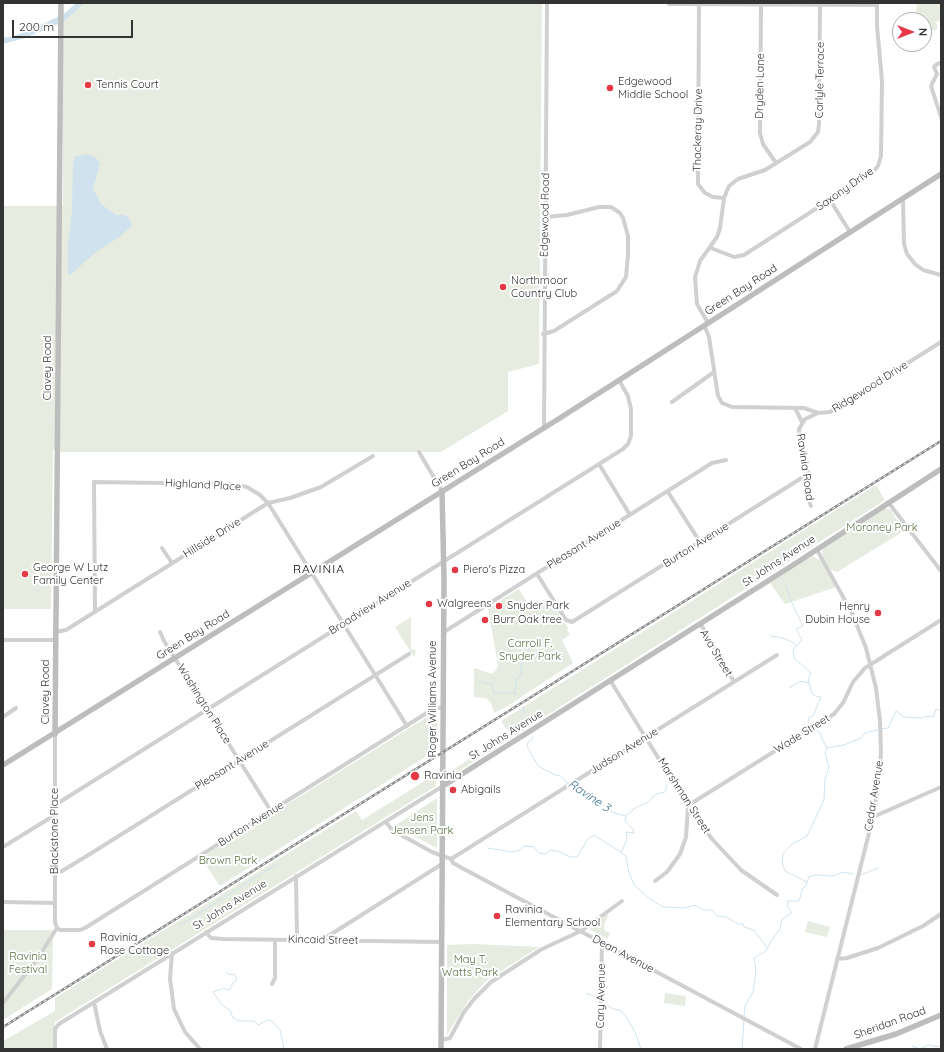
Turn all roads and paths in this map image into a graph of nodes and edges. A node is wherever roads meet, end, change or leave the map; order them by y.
1 (547, 3) edge
2 (669, 4) edge
3 (820, 4) junction
4 (877, 4) edge
5 (699, 5) junction
6 (761, 5) junction
7 (61, 6) edge
8 (941, 63) edge
9 (939, 74) edge
10 (941, 117) edge
11 (776, 163) junction
12 (941, 174) edge
13 (724, 198) junction
14 (903, 199) junction
15 (830, 200) junction
16 (545, 217) junction
17 (850, 232) junction
18 (711, 248) junction
19 (941, 275) edge
20 (706, 324) junction
21 (543, 334) junction
22 (941, 342) edge
23 (714, 372) junction
24 (619, 380) junction
25 (672, 402) dead end
26 (795, 408) junction
27 (818, 413) junction
28 (802, 422) junction
29 (544, 427) junction
30 (419, 452) dead end
31 (373, 456) dead end
32 (726, 460) dead end
33 (599, 464) junction
34 (941, 469) edge
35 (808, 474) junction
36 (442, 491) junction
37 (668, 492) junction
38 (888, 502) junction
39 (268, 503) junction
40 (811, 506) dead end
41 (630, 515) junction
42 (700, 542) junction
43 (162, 548) dead end
44 (817, 550) junction
45 (444, 561) junction
46 (172, 563) junction
47 (941, 571) edge
48 (311, 573) junction
49 (537, 574) junction
50 (95, 610) junction
51 (941, 620) edge
52 (343, 624) junction
53 (700, 624) junction
54 (56, 632) junction
55 (160, 632) dead end
56 (444, 632) junction
57 (3, 640) edge
58 (56, 640) junction
59 (409, 654) dead end
60 (777, 656) dead end
61 (176, 658) junction
62 (871, 664) junction
63 (375, 675) junction
64 (610, 680) junction
65 (734, 682) junction
66 (443, 707) junction
67 (16, 708) dead end
68 (208, 709) junction
69 (3, 717) edge
70 (407, 726) junction
71 (56, 734) junction
72 (646, 737) junction
73 (239, 760) junction
74 (3, 765) edge
75 (443, 786) junction
76 (941, 787) edge
77 (55, 805) junction
78 (688, 806) junction
79 (271, 811) junction
80 (55, 817) junction
81 (873, 817) junction
82 (386, 822) junction
83 (3, 847) edge
84 (442, 856) junction
85 (451, 859) junction
86 (442, 864) junction
87 (55, 873) junction
88 (296, 876) junction
89 (656, 881) dead end
90 (777, 895) dead end
91 (622, 901) dead end
92 (3, 902) edge
93 (55, 903) junction
94 (941, 914) edge
95 (57, 928) junction
96 (581, 931) junction
97 (206, 932) junction
98 (275, 940) junction
99 (297, 940) junction
100 (322, 940) junction
101 (442, 942) junction
102 (602, 943) junction
103 (172, 953) junction
104 (837, 960) junction
105 (272, 984) dead end
106 (94, 1002) junction
107 (3, 1003) edge
108 (941, 1015) edge
109 (442, 1040) junction
110 (866, 1046) edge
111 (854, 1048) edge
112 (55, 1049) edge
113 (107, 1049) edge
114 (200, 1049) edge
115 (442, 1049) edge
116 (600, 1049) edge
117 (801, 1049) edge
118 (815, 1049) edge
119 (846, 1049) edge

1 - 16 street, Edgewood Road
2 - 5 street
3 - 4 street
3 - 6 street
3 - 11 street, Carlyle Terrace
4 - 15 street, Saxony Drive
5 - 6 street
5 - 13 street, Thackeray Drive
6 - 11 street, Dryden Lane
7 - 54 main road, Clavey Road
8 - 9 street
9 - 10 street
11 - 13 street, Carlyle Terrace
12 - 14 main road, Green Bay Road
13 - 18 street
14 - 17 main road, Green Bay Road
14 - 19 street
15 - 17 street
15 - 18 street, Saxony Drive
16 - 21 street, Edgewood Road
16 - 21 street
17 - 20 main road, Green Bay Road
18 - 20 street
20 - 23 street, Ridgewood Drive
20 - 24 main road, Green Bay Road
21 - 29 street, Edgewood Road
22 - 27 street, Ridgewood Drive
23 - 25 street
23 - 26 street, Ridgewood Drive
24 - 29 main road, Green Bay Road
24 - 33 street, Broadview Avenue
26 - 27 street, Ridgewood Drive
26 - 28 street
27 - 28 street, Ravinia Road
28 - 35 street, Ravinia Road
29 - 36 main road, Green Bay Road
30 - 36 street, Roger Williams Avenue
31 - 39 street, Hillside Drive
32 - 37 street, Pleasant Avenue
33 - 41 street
33 - 45 street, Broadview Avenue
34 - 38 main road, St Johns Avenue
35 - 40 street, Ravinia Road
35 - 42 street, Burton Avenue
36 - 45 main road, Roger Williams Avenue
36 - 48 main road, Green Bay Road
37 - 41 street, Pleasant Avenue
37 - 42 street
38 - 44 main road, St Johns Avenue
38 - 47 street
39 - 46 street, Hillside Drive
39 - 48 street, Highland Place
39 - 50 street, Highland Place
41 - 49 street, Pleasant Avenue
42 - 49 street, Burton Avenue
43 - 46 street
44 - 53 main road, St Johns Avenue
44 - 62 street, Cedar Avenue
45 - 52 street, Broadview Avenue
45 - 56 main road, Roger Williams Avenue
46 - 50 street, Hillside Drive
48 - 52 street, Highland Place
48 - 61 main road, Green Bay Road
49 - 56 street, Pleasant Avenue
50 - 54 street, Hillside Drive
51 - 62 street, Wade Street
52 - 63 street, Highland Place
52 - 68 street, Broadview Avenue
53 - 64 main road, St Johns Avenue
53 - 65 street, Ava Street
54 - 58 main road, Clavey Road
55 - 61 street, Washington Place
56 - 66 main road, Roger Williams Avenue
57 - 58 street
58 - 71 main road, Clavey Road
59 - 63 street, Pleasant Avenue
60 - 65 street, Judson Avenue
61 - 68 street, Washington Place
61 - 71 main road, Green Bay Road
62 - 78 street, Wade Street
62 - 81 street, Cedar Avenue
63 - 70 street, Highland Place
63 - 73 street, Pleasant Avenue
64 - 72 street, Marshman Street
64 - 75 main road, St Johns Avenue
65 - 72 street, Judson Avenue
66 - 70 street, Burton Avenue
66 - 75 main road, Roger Williams Avenue
67 - 69 street
68 - 73 street, Washington Place
68 - 77 street, Broadview Avenue
70 - 79 street, Burton Avenue
71 - 74 main road, Green Bay Road
71 - 77 street, Blackstone Place
72 - 78 street, Marshman Street
72 - 85 street, Judson Avenue
73 - 79 street, Washington Place
73 - 87 street, Pleasant Avenue
75 - 82 street, St Johns Avenue
75 - 84 main road, Roger Williams Avenue
76 - 81 street
77 - 80 street, Blackstone Place
78 - 89 street
78 - 90 street, Marshman Street
79 - 95 street, Burton Avenue
80 - 83 street
80 - 87 street, Blackstone Place
81 - 104 street, Cedar Avenue
82 - 84 street, Dean Avenue
82 - 88 street, St Johns Avenue
84 - 85 street, Dean Avenue
84 - 86 main road, Roger Williams Avenue
85 - 96 street, Dean Avenue
86 - 100 street
86 - 101 main road, Roger Williams Avenue
87 - 93 street, Blackstone Place
88 - 97 street, St Johns Avenue
88 - 99 street
91 - 96 street
92 - 93 street
93 - 95 street, Blackstone Place
94 - 104 street
95 - 107 street
96 - 102 street, Dean Avenue
96 - 109 street
97 - 98 street, Kincaid Street
97 - 103 street, St Johns Avenue
98 - 99 street, Kincaid Street
98 - 105 street
99 - 100 street, Kincaid Street
100 - 101 street, Kincaid Street
101 - 109 main road, Roger Williams Avenue
102 - 116 street, Cary Avenue
102 - 117 street, Dean Avenue
103 - 106 street, St Johns Avenue
103 - 114 street
104 - 118 street, Cedar Avenue
106 - 112 street, St Johns Avenue
106 - 113 street
108 - 110 main road, Sheridan Road
109 - 115 main road, Roger Williams Avenue
110 - 111 main road, Sheridan Road
111 - 119 main road, Sheridan Road

